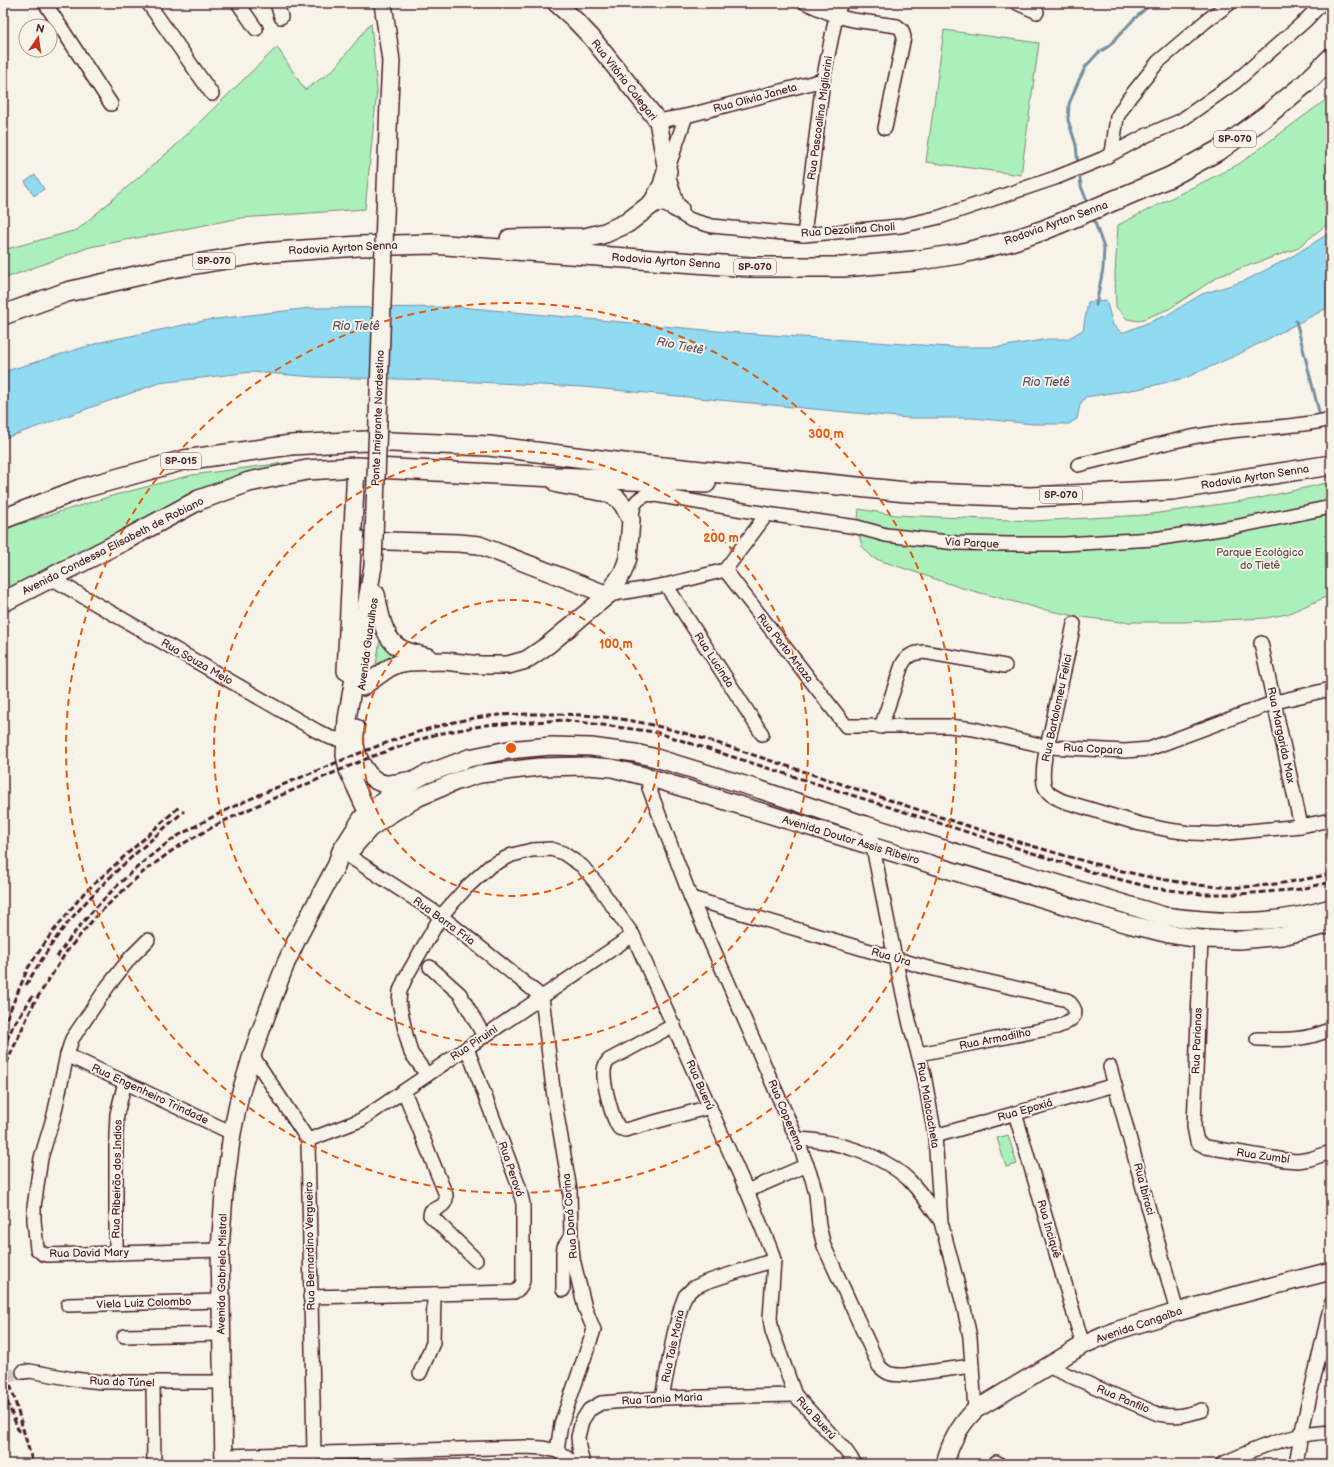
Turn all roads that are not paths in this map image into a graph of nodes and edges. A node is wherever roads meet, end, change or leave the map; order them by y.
1 (45, 3) edge
2 (148, 3) edge
3 (238, 3) edge
4 (277, 3) edge
5 (383, 3) edge
6 (556, 3) edge
7 (806, 3) edge
8 (841, 3) edge
9 (1017, 3) edge
10 (1230, 3) edge
11 (1322, 3) edge
12 (1036, 12) dead end
13 (836, 16) junction
14 (280, 17) dead end
15 (256, 29) dead end
16 (1331, 58) edge
17 (823, 80) junction
18 (212, 94) dead end
19 (112, 104) dead end
20 (686, 116) junction
21 (658, 121) junction
22 (885, 128) dead end
23 (1107, 156) junction
24 (667, 171) junction
25 (653, 203) junction
26 (679, 209) junction
27 (804, 235) junction
28 (432, 244) junction
29 (3, 315) edge
30 (1331, 419) edge
31 (366, 441) joint
32 (1078, 465) dead end
33 (1331, 465) edge
34 (356, 467) junction
35 (533, 476) junction
36 (790, 480) junction
37 (1331, 507) edge
38 (767, 514) junction
39 (3, 519) edge
40 (631, 520) junction
41 (353, 540) junction
42 (373, 566) junction
43 (725, 570) junction
44 (51, 578) junction
45 (666, 585) junction
46 (376, 594) junction
47 (608, 595) junction
48 (3, 602) edge
49 (1074, 624) dead end
50 (1261, 643) dead end
51 (444, 661) junction
52 (1005, 666) dead end
53 (362, 687) junction
54 (1331, 689) edge
55 (1275, 702) junction
56 (347, 719) junction
57 (846, 726) joint
58 (881, 727) junction
59 (762, 734) dead end
60 (345, 740) junction
61 (1048, 746) junction
62 (602, 747) junction
63 (656, 758) junction
64 (598, 766) junction
65 (648, 777) junction
66 (416, 780) junction
67 (354, 784) junction
68 (374, 817) junction
69 (1331, 820) edge
70 (869, 826) junction
71 (1301, 826) junction
72 (351, 833) junction
73 (872, 847) junction
74 (342, 857) junction
75 (691, 898) junction
76 (1331, 908) edge
77 (441, 916) junction
78 (1331, 924) edge
79 (633, 935) junction
80 (1201, 939) junction
81 (148, 940) dead end
82 (895, 958) junction
83 (430, 967) dead end
84 (542, 997) junction
85 (1070, 1022) joint
86 (674, 1025) junction
87 (1331, 1029) edge
88 (484, 1036) junction
89 (1257, 1039) dead end
90 (467, 1048) junction
91 (252, 1054) junction
92 (919, 1054) junction
93 (67, 1055) junction
94 (1110, 1067) dead end
95 (428, 1075) junction
96 (125, 1082) junction
97 (1115, 1085) junction
98 (404, 1092) junction
99 (710, 1107) junction
100 (1015, 1113) junction
101 (232, 1133) junction
102 (935, 1136) junction
103 (797, 1139) junction
104 (308, 1140) junction
105 (1197, 1142) joint
106 (1331, 1152) edge
107 (807, 1165) junction
108 (747, 1191) junction
109 (941, 1222) junction
110 (571, 1236) junction
111 (220, 1250) junction
112 (116, 1253) junction
113 (476, 1260) dead end
114 (774, 1260) junction
115 (1331, 1271) edge
116 (562, 1290) dead end
117 (434, 1294) junction
118 (310, 1297) junction
119 (221, 1301) junction
120 (1331, 1304) edge
121 (68, 1305) dead end
122 (1177, 1312) junction
123 (222, 1334) junction
124 (124, 1336) dead end
125 (1083, 1345) junction
126 (972, 1366) junction
127 (1047, 1366) junction
128 (23, 1372) tunnel mouth
129 (420, 1373) dead end
130 (222, 1382) junction
131 (153, 1383) junction
132 (795, 1395) junction
133 (662, 1398) junction
134 (975, 1410) junction
135 (1202, 1410) dead end
136 (1331, 1432) edge
137 (1301, 1435) junction
138 (557, 1451) junction
139 (314, 1454) junction
140 (224, 1460) edge
141 (154, 1464) edge
142 (576, 1464) edge
143 (582, 1464) edge
144 (856, 1464) edge
145 (945, 1464) edge
146 (1222, 1464) edge
147 (1296, 1464) edge

1 - 19 street
2 - 18 street
3 - 15 street
4 - 14 street
5 - 42 main road, Ponte Imigrante Nordestino, bridge
6 - 21 main road, Rua Vitória Calegari
7 - 13 street
8 - 13 street, Rua Pascoalina Migliorini
9 - 12 street
10 - 23 street
11 - 23 street, Rua Dezolina Choli
13 - 17 street, Rua Pascoalina Migliorini
13 - 22 street
16 - 28 highway, Rodovia Ayrton Senna / SP-070
17 - 20 street, Rua Olivia Janeta
17 - 27 street, Rua Pascoalina Migliorini
20 - 21 street, Rua Olivia Janeta
20 - 24 street
21 - 24 main road, Rua Vitória Calegari
23 - 27 street, Rua Dezolina Choli
24 - 25 highway
24 - 26 street
25 - 26 highway
25 - 28 highway
26 - 27 street, Rua Dezolina Choli
28 - 29 highway, Rodovia Ayrton Senna / SP-070
30 - 32 street
31 - 36 highway, Rodovia Ayrton Senna / SP-070
31 - 39 highway, SP-015
33 - 36 highway, Rodovia Ayrton Senna / SP-070
34 - 35 highway, Avenida Condessa Elisabeth de Robiano
34 - 41 main road, Avenida Guarulhos
34 - 44 highway, Avenida Condessa Elisabeth de Robiano
35 - 36 highway, Avenida Condessa Elisabeth de Robiano
35 - 40 main road
37 - 38 street, Via Parque
38 - 40 street, Via Parque
38 - 43 street
40 - 47 main road
41 - 47 main road
41 - 56 main road, Avenida Guarulhos
42 - 46 main road, Avenida Guarulhos
42 - 56 main road, Avenida Guarulhos
43 - 45 street
43 - 57 street, Rua Porto Artaza
44 - 48 highway, Avenida Condessa Elisabeth de Robiano
44 - 60 street, Rua Souza Melo
45 - 47 street
45 - 59 street, Rua Lucinda
46 - 51 main road
46 - 53 main road, Avenida Guarulhos
47 - 51 main road
49 - 61 street, Rua Bartolomeu Felici
50 - 55 street, Rua Margarida Max
51 - 53 main road
52 - 58 street
53 - 66 main road, Avenida Guarulhos
54 - 55 street, Rua Copara
55 - 61 street, Rua Copara
55 - 71 street, Rua Margarida Max
56 - 60 main road, Avenida Guarulhos
57 - 58 street, Rua Copara
58 - 61 street, Rua Copara
60 - 67 main road, Avenida Guarulhos
61 - 71 street, Rua Bartolomeu Felici
62 - 63 main road, Avenida Doutor Assis Ribeiro
62 - 64 main road
62 - 66 main road, Avenida Doutor Assis Ribeiro
63 - 65 main road
63 - 70 main road, Avenida Doutor Assis Ribeiro
64 - 65 main road, Avenida Doutor Assis Ribeiro
64 - 68 main road, Avenida Doutor Assis Ribeiro
65 - 73 main road, Avenida Doutor Assis Ribeiro
65 - 75 street, Rua Coperema
66 - 68 main road
67 - 68 main road, Avenida Guarulhos
67 - 72 main road
68 - 72 main road, Avenida Gabriela Mistral
68 - 74 main road, Avenida Gabriela Mistral
69 - 71 street
70 - 73 street, Rua Malacacheta
70 - 76 main road, Avenida Doutor Assis Ribeiro
72 - 74 main road, Avenida Gabriela Mistral
73 - 80 main road, Avenida Doutor Assis Ribeiro
73 - 82 street, Rua Malacacheta
74 - 77 street, Rua Barra Fria
74 - 91 main road, Avenida Gabriela Mistral
75 - 82 street, Rua Úra
75 - 103 street, Rua Coperema
77 - 79 street, Rua Buerú
77 - 84 street, Rua Barra Fria
77 - 95 street, Rua Buerú
78 - 80 main road, Avenida Doutor Assis Ribeiro
79 - 84 street, Rua Piruini
79 - 86 street, Rua Buerú
80 - 105 street, Rua Parianas
81 - 93 street
82 - 85 street, Rua Úra
82 - 92 street, Rua Malacacheta
83 - 88 street
84 - 88 street, Rua Piruini
84 - 110 street, Rua Doná Corina
85 - 92 street, Rua Armadilho
86 - 99 street, Rua Buerú
86 - 99 street
87 - 89 street
88 - 90 street, Rua Piruini
90 - 95 street, Rua Piruini
90 - 117 street, Rua Perová
91 - 101 main road, Avenida Gabriela Mistral
91 - 104 street
92 - 102 street, Rua Malacacheta
93 - 96 street, Rua Engenheiro Trindade
93 - 112 street, Rua David Mary
94 - 97 street, Rua Ibiraci
95 - 98 street, Rua Piruini
96 - 101 street, Rua Engenheiro Trindade
96 - 112 street, Rua Ribeirão dos Indios
97 - 100 street, Rua Epoxiá
97 - 122 street, Rua Ibiraci
98 - 104 street, Rua Piruini
98 - 113 street
99 - 108 street, Rua Buerú
100 - 102 street, Rua Epoxiá
100 - 125 street, Rua Inciquê
101 - 111 main road, Avenida Gabriela Mistral
102 - 109 street, Rua Malacacheta
103 - 107 street, Rua Coperema
103 - 109 street
104 - 118 street, Rua Bernardino Vergueiro
105 - 106 street, Rua Zumbí
107 - 108 street
107 - 126 street, Rua Coperema
108 - 114 street, Rua Buerú
109 - 126 street, Rua Malacacheta
110 - 116 street
110 - 138 street, Rua Doná Corina
111 - 112 street, Rua David Mary
111 - 119 main road, Avenida Gabriela Mistral
114 - 132 street, Rua Buerú
114 - 133 street, Rua Tais Maria
115 - 122 main road, Avenida Cangaíba
117 - 118 street
117 - 129 street
118 - 139 street, Rua Bernardino Vergueiro
119 - 121 street, Viela Luiz Colombo
119 - 123 main road, Avenida Gabriela Mistral
120 - 137 street
122 - 125 main road, Avenida Cangaíba
123 - 124 street
123 - 130 main road, Avenida Gabriela Mistral
125 - 127 main road, Avenida Cangaíba
126 - 134 street, Rua Malacacheta
127 - 134 main road, Avenida Cangaíba
127 - 135 street, Rua Panfilo
128 - 131 street, Rua do Túnel
130 - 131 street, Rua do Túnel
130 - 140 main road, Avenida Gabriela Mistral
131 - 141 street
132 - 133 street, Rua Tania Maria
132 - 144 street, Rua Buerú
133 - 143 street, Rua Tania Maria
134 - 145 main road, Avenida Cangaíba
136 - 137 street
137 - 146 street
137 - 147 street
138 - 139 street
138 - 142 street
139 - 140 street

